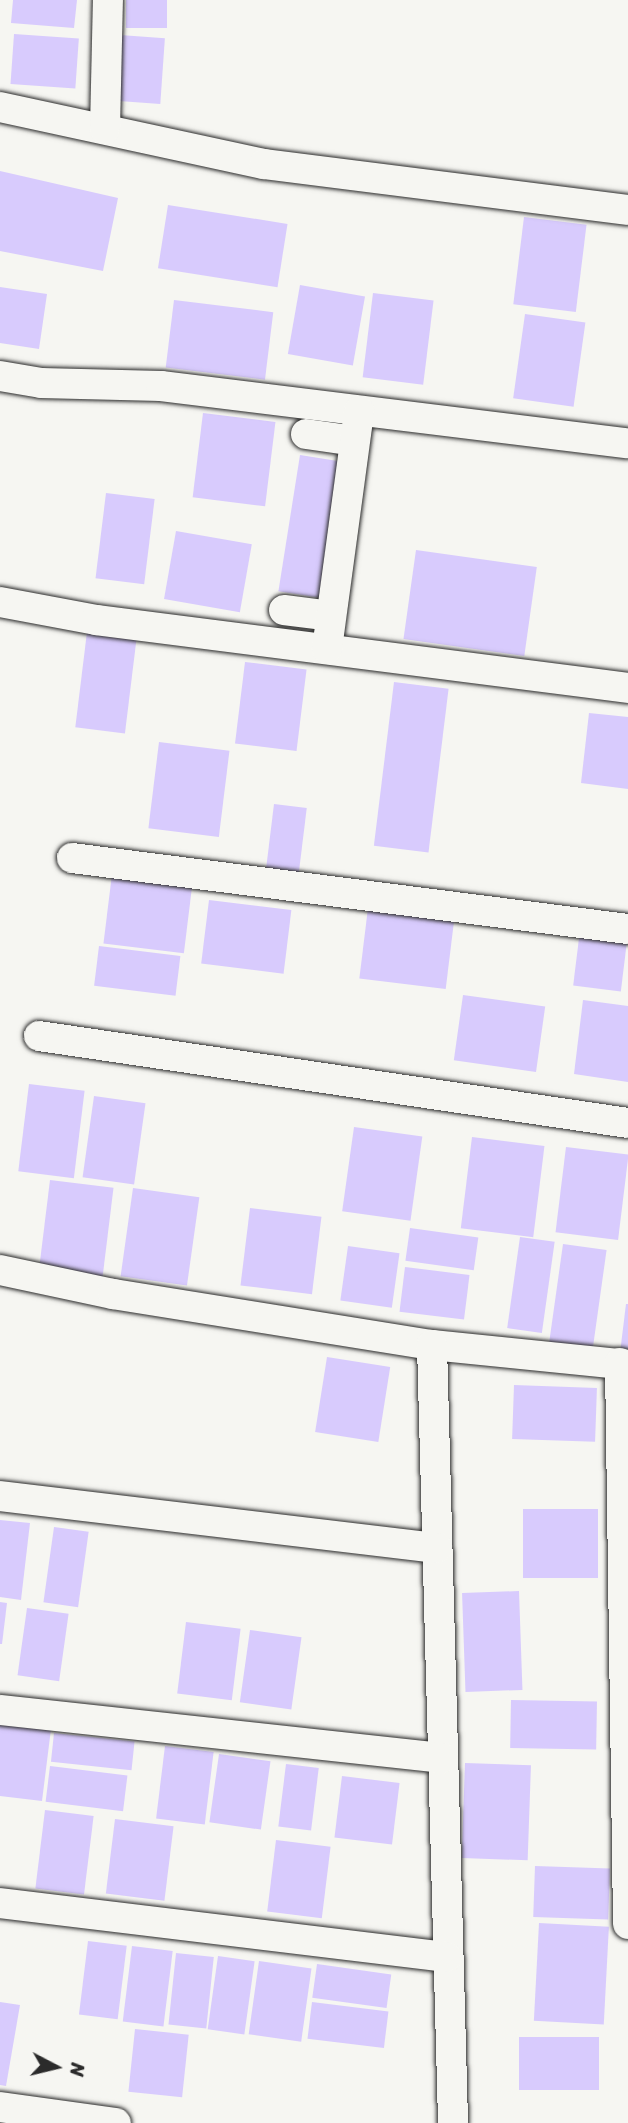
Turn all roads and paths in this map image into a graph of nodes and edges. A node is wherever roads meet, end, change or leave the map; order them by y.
1 (108, 0) edge
2 (0, 107) edge
3 (105, 129) junction
4 (628, 210) edge
5 (0, 376) edge
6 (359, 411) junction
7 (306, 434) dead end
8 (355, 441) junction
9 (628, 443) edge
10 (0, 602) edge
11 (284, 610) dead end
12 (331, 616) junction
13 (327, 649) junction
14 (628, 688) edge
15 (72, 858) dead end
16 (628, 929) edge
17 (39, 1036) dead end
18 (628, 1123) edge
19 (0, 1270) edge
20 (432, 1345) junction
21 (624, 1364) edge
22 (0, 1496) edge
23 (437, 1548) junction
24 (0, 1710) edge
25 (442, 1758) junction
26 (0, 1903) edge
27 (628, 1924) edge
28 (447, 1957) junction
29 (0, 2108) edge
30 (116, 2123) edge
31 (453, 2123) edge

1 - 3 street
2 - 3 street
3 - 4 street
5 - 6 street
6 - 8 street
6 - 9 street
7 - 8 street
8 - 12 street
10 - 13 street
11 - 12 street
12 - 13 street
13 - 14 street
15 - 16 street
17 - 18 street
19 - 20 street
20 - 21 street
20 - 23 street
21 - 27 street
22 - 23 street
23 - 25 street
24 - 25 street
25 - 28 street
26 - 28 street
28 - 31 street
29 - 30 street

